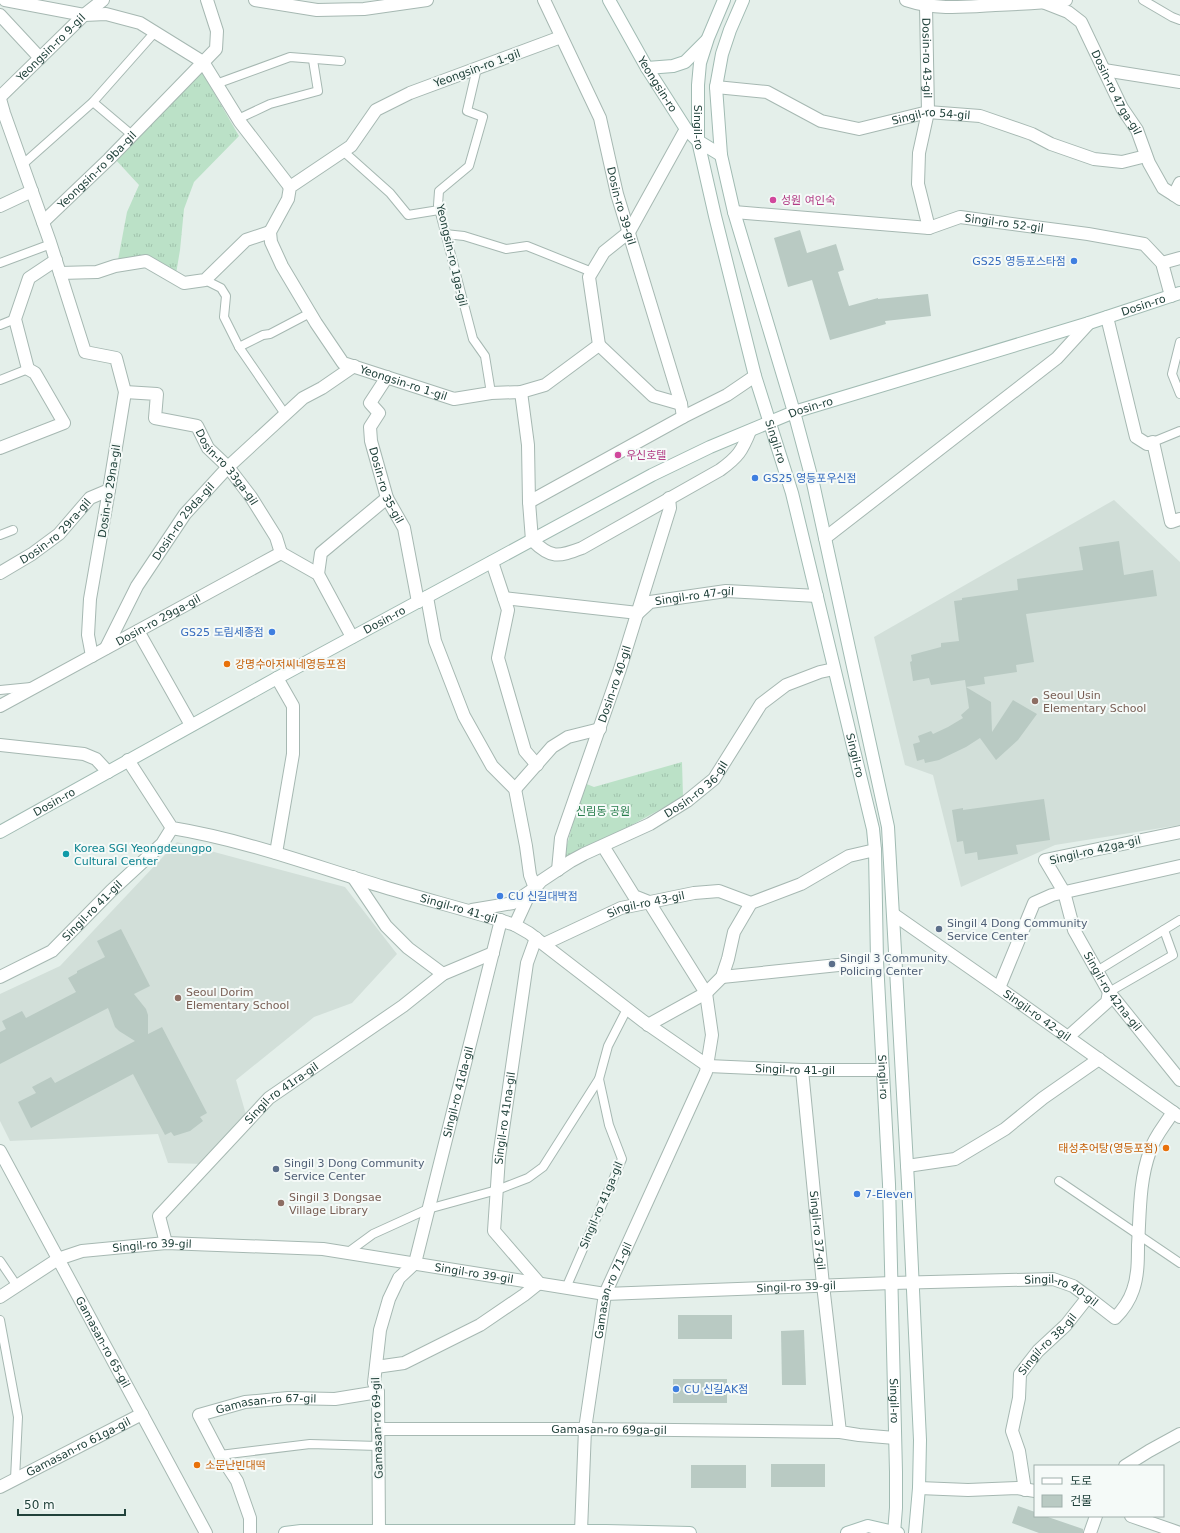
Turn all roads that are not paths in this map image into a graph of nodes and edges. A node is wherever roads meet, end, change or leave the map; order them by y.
1 (5, 0) edge
2 (104, 0) edge
3 (207, 0) edge
4 (255, 0) edge
5 (427, 0) edge
6 (544, 0) edge
7 (609, 0) edge
8 (724, 0) edge
9 (743, 0) edge
10 (906, 0) edge
11 (1066, 0) edge
12 (1143, 0) edge
13 (394, 3) edge
14 (970, 3) edge
15 (1045, 3) junction
16 (926, 6) junction
17 (0, 15) edge
18 (84, 15) junction
19 (1180, 20) edge
20 (154, 32) junction
21 (561, 37) junction
22 (708, 38) junction
23 (40, 58) junction
24 (313, 60) junction
25 (341, 61) dead end
26 (203, 62) junction
27 (477, 68) junction
28 (647, 68) junction
29 (1104, 70) junction
30 (1180, 82) edge
31 (216, 84) junction
32 (716, 87) junction
33 (0, 98) edge
34 (93, 102) junction
35 (928, 112) junction
36 (238, 119) junction
37 (686, 129) junction
38 (132, 135) junction
39 (698, 141) junction
40 (344, 151) junction
41 (721, 155) junction
42 (1146, 156) junction
43 (22, 165) junction
44 (1180, 183) edge
45 (290, 187) junction
46 (32, 191) junction
47 (1177, 197) edge
48 (0, 206) edge
49 (439, 210) junction
50 (734, 212) junction
51 (43, 222) junction
52 (929, 228) junction
53 (270, 232) junction
54 (629, 232) junction
55 (445, 234) junction
56 (51, 244) junction
57 (1180, 258) edge
58 (56, 260) junction
59 (0, 263) edge
60 (1162, 263) junction
61 (592, 272) junction
62 (60, 274) junction
63 (205, 280) junction
64 (1175, 294) edge
65 (310, 313) junction
66 (1106, 317) junction
67 (15, 319) junction
68 (1089, 323) junction
69 (0, 324) edge
70 (1180, 342) edge
71 (599, 345) junction
72 (239, 347) junction
73 (85, 352) joint
74 (354, 366) junction
75 (28, 369) junction
76 (755, 376) junction
77 (387, 377) junction
78 (0, 380) edge
79 (125, 392) junction
80 (521, 392) junction
81 (491, 393) junction
82 (1180, 394) edge
83 (681, 404) junction
84 (794, 412) junction
85 (285, 414) junction
86 (683, 417) junction
87 (770, 422) junction
88 (750, 430) junction
89 (1180, 431) edge
90 (1153, 442) junction
91 (0, 448) edge
92 (228, 467) junction
93 (110, 490) junction
94 (387, 498) junction
95 (669, 498) junction
96 (529, 502) junction
97 (1180, 519) edge
98 (13, 530) dead end
99 (0, 535) edge
100 (825, 538) junction
101 (532, 540) junction
102 (281, 553) junction
103 (492, 562) junction
104 (0, 573) edge
105 (318, 574) junction
106 (817, 596) junction
107 (504, 598) junction
108 (422, 599) junction
109 (638, 613) junction
110 (138, 631) junction
111 (352, 637) junction
112 (106, 648) junction
113 (92, 656) junction
114 (834, 669) junction
115 (277, 678) junction
116 (36, 686) junction
117 (0, 690) edge
118 (0, 706) edge
119 (191, 725) junction
120 (600, 729) junction
121 (0, 745) edge
122 (128, 760) junction
123 (537, 765) junction
124 (108, 772) junction
125 (515, 789) junction
126 (172, 828) junction
127 (0, 832) edge
128 (1180, 832) edge
129 (603, 846) junction
130 (875, 850) junction
131 (276, 853) junction
132 (1180, 866) edge
133 (558, 870) junction
134 (353, 877) junction
135 (535, 888) junction
136 (1064, 892) junction
137 (649, 902) junction
138 (751, 903) junction
139 (469, 911) junction
140 (893, 914) junction
141 (501, 920) junction
142 (1180, 920) edge
143 (516, 925) junction
144 (1164, 930) junction
145 (540, 941) junction
146 (493, 953) junction
147 (877, 960) junction
148 (1097, 971) junction
149 (443, 974) junction
150 (0, 977) edge
151 (722, 977) junction
152 (999, 988) junction
153 (1109, 992) junction
154 (706, 993) junction
155 (627, 1009) junction
156 (648, 1025) junction
157 (1068, 1037) junction
158 (1099, 1059) junction
159 (708, 1066) junction
160 (802, 1070) junction
161 (883, 1070) junction
162 (599, 1078) junction
163 (1180, 1080) edge
164 (1177, 1115) edge
165 (0, 1151) edge
166 (907, 1166) junction
167 (1059, 1181) dead end
168 (497, 1190) junction
169 (428, 1209) junction
170 (1139, 1235) junction
171 (166, 1243) junction
172 (347, 1253) junction
173 (58, 1259) junction
174 (0, 1262) edge
175 (415, 1263) junction
176 (1180, 1263) edge
177 (912, 1282) junction
178 (539, 1283) junction
179 (892, 1283) junction
180 (17, 1286) junction
181 (823, 1286) junction
182 (566, 1288) junction
183 (605, 1294) junction
184 (0, 1297) edge
185 (1088, 1297) junction
186 (0, 1320) edge
187 (376, 1367) junction
188 (378, 1392) junction
189 (142, 1414) junction
190 (378, 1429) junction
191 (585, 1429) junction
192 (840, 1432) junction
193 (1180, 1434) edge
194 (895, 1438) junction
195 (378, 1446) junction
196 (220, 1455) junction
197 (1127, 1465) edge
198 (15, 1479) junction
199 (0, 1487) edge
200 (919, 1488) junction
201 (1030, 1491) edge
202 (1096, 1517) edge
203 (1134, 1517) edge
204 (1173, 1531) edge
205 (378, 1532) junction
206 (581, 1532) junction
207 (606, 1532) edge
208 (206, 1533) edge
209 (250, 1533) edge
210 (285, 1533) edge
211 (690, 1533) edge
212 (847, 1533) edge
213 (895, 1533) edge
214 (915, 1533) edge
215 (1090, 1533) edge

1 - 18 street
2 - 18 street, Yeongsin-ro 9-gil
3 - 26 street
4 - 13 street
5 - 13 street
6 - 21 street, Dosin-ro 39-gil
7 - 28 street, Yeongsin-ro
8 - 22 street, Singil-ro
9 - 32 street, Singil-ro
10 - 16 street
11 - 15 street
12 - 19 lane
14 - 15 street
14 - 16 street
15 - 29 street, Dosin-ro 47ga-gil
16 - 35 street, Dosin-ro 43-gil
17 - 23 street
18 - 20 street
18 - 23 street, Yeongsin-ro 9-gil
20 - 26 street
20 - 34 lane
21 - 27 street, Yeongsin-ro 1-gil
21 - 54 street, Dosin-ro 39-gil
22 - 28 street
22 - 39 street, Singil-ro
23 - 33 street, Yeongsin-ro 9-gil
24 - 25 lane
24 - 31 lane
24 - 36 lane
26 - 31 street
26 - 38 street
27 - 40 street, Yeongsin-ro 1-gil
27 - 49 lane, Yeongsin-ro 1ga-gil
28 - 37 street, Yeongsin-ro
29 - 30 street
29 - 42 street, Dosin-ro 47ga-gil
31 - 36 street
32 - 35 street, Singil-ro 54-gil
32 - 41 street, Singil-ro
33 - 43 street, Yeongsin-ro 9ba-gil
34 - 38 lane, Yeongsin-ro 9ba-gil
34 - 43 lane
35 - 42 street, Singil-ro 54-gil
35 - 52 street, Dosin-ro 43-gil
36 - 45 street
37 - 39 street, Yeongsin-ro
37 - 54 street
38 - 51 street, Yeongsin-ro 9ba-gil
39 - 41 street, Yeongsin-ro
39 - 76 street, Singil-ro
40 - 45 street, Yeongsin-ro 1-gil
40 - 49 lane
41 - 50 street, Singil-ro
42 - 47 street, Dosin-ro 47ga-gil
43 - 46 street, Yeongsin-ro 9ba-gil
44 - 47 street
45 - 53 street
46 - 48 street
46 - 51 street, Yeongsin-ro 9ba-gil
49 - 55 lane, Yeongsin-ro 1ga-gil
50 - 52 street, Singil-ro 52-gil
50 - 84 street, Singil-ro
51 - 56 street, Yeongsin-ro 9ba-gil
52 - 60 street, Singil-ro 52-gil
53 - 63 street
53 - 65 street, Yeongsin-ro 1-gil
54 - 61 street
54 - 83 street, Dosin-ro 39-gil
55 - 61 lane
55 - 81 lane, Yeongsin-ro 1ga-gil
56 - 58 street, Yeongsin-ro 9ba-gil
56 - 59 lane
57 - 60 street
58 - 62 street, Yeongsin-ro 9ba-gil
58 - 67 street
60 - 64 street, Singil-ro 52-gil
61 - 71 street
62 - 63 street
62 - 73 street, Yeongsin-ro 9ba-gil
63 - 72 lane
64 - 66 street, Dosin-ro
65 - 72 lane
65 - 74 street, Yeongsin-ro 1-gil
66 - 68 street, Dosin-ro
66 - 90 street, Dosin-ro
67 - 69 lane
67 - 75 street
68 - 84 street, Dosin-ro
68 - 100 street
70 - 82 lane
71 - 80 street, Yeongsin-ro 1-gil
71 - 83 street
72 - 85 lane
73 - 79 street, Dosin-ro 29na-gil
74 - 77 street, Yeongsin-ro 1-gil
74 - 85 street, Dosin-ro 29da-gil
75 - 78 lane
75 - 91 street
76 - 86 street
76 - 87 street, Singil-ro
77 - 81 street, Yeongsin-ro 1-gil
77 - 94 street, Dosin-ro 35-gil
79 - 92 street, Dosin-ro 33ga-gil
79 - 93 street, Dosin-ro 29na-gil
80 - 81 street, Yeongsin-ro 1-gil
80 - 96 street
83 - 86 street, Dosin-ro 39-gil
84 - 87 street, Dosin-ro
84 - 100 street, Singil-ro
85 - 92 street, Dosin-ro 29da-gil
86 - 96 street
87 - 88 street, Dosin-ro
87 - 106 street, Singil-ro
88 - 95 street
88 - 101 street, Dosin-ro
89 - 90 lane
90 - 97 street
92 - 102 street, Dosin-ro 33ga-gil
92 - 112 street, Dosin-ro 29da-gil
93 - 104 street, Dosin-ro 29ra-gil
93 - 113 street, Dosin-ro 29na-gil
94 - 105 street
94 - 108 street, Dosin-ro 35-gil
95 - 101 street
95 - 109 street, Dosin-ro 40-gil
96 - 101 street
98 - 99 lane
100 - 140 street, Singil-ro
101 - 103 street, Dosin-ro
102 - 105 street
102 - 110 street, Dosin-ro 29ga-gil
103 - 107 street
103 - 108 street, Dosin-ro
105 - 111 street
106 - 109 street, Singil-ro 47-gil
106 - 114 street, Singil-ro
107 - 109 street
107 - 123 street
108 - 111 street, Dosin-ro
108 - 125 street
109 - 120 street, Dosin-ro 40-gil
110 - 112 street, Dosin-ro 29ga-gil
110 - 119 street
111 - 115 street, Dosin-ro
112 - 113 street, Dosin-ro 29ga-gil
113 - 116 street, Dosin-ro 29ga-gil
114 - 129 street, Dosin-ro 36-gil
114 - 130 street, Singil-ro
115 - 119 street, Dosin-ro
115 - 131 street
116 - 117 lane, Dosin-ro 29ga-gil
116 - 118 street, Dosin-ro 29ga-gil
119 - 122 street, Dosin-ro
120 - 123 street
120 - 133 street, Dosin-ro 40-gil
121 - 124 street
122 - 124 street, Dosin-ro
122 - 126 street
123 - 125 street
124 - 127 street, Dosin-ro
125 - 135 street
126 - 131 street, Singil-ro 41-gil
126 - 150 street, Singil-ro 41-gil
128 - 136 street, Singil-ro 42ga-gil
129 - 133 street, Dosin-ro 36-gil
129 - 137 street
130 - 138 street
130 - 147 street, Singil-ro
131 - 134 street, Singil-ro 41-gil
132 - 136 street
133 - 135 street, Dosin-ro 36-gil
134 - 139 street, Singil-ro 41-gil
134 - 149 street
135 - 139 street, Dosin-ro 36-gil
135 - 143 street, Dosin-ro 36-gil
136 - 148 street, Singil-ro 42na-gil
136 - 152 street
137 - 138 street, Singil-ro 43-gil
137 - 145 street, Singil-ro 43-gil
137 - 154 street
138 - 151 street
139 - 141 street, Singil-ro 41-gil
140 - 152 street, Singil-ro 42-gil
140 - 166 street, Singil-ro
141 - 143 street, Singil-ro 41-gil
141 - 146 street, Singil-ro 41da-gil
142 - 144 lane
143 - 145 street, Singil-ro 41-gil
144 - 148 lane
144 - 153 lane
145 - 155 street, Singil-ro 41-gil
145 - 168 street, Singil-ro 41na-gil
146 - 149 street, Singil-ro 41ra-gil
146 - 169 street, Singil-ro 41da-gil
147 - 151 street
147 - 161 street, Singil-ro
148 - 153 street, Singil-ro 42na-gil
149 - 171 street, Singil-ro 41ra-gil
151 - 154 street
152 - 157 street, Singil-ro 42-gil
153 - 157 street
153 - 163 street, Singil-ro 42na-gil
154 - 156 street
154 - 159 street
155 - 156 street, Singil-ro 41-gil
155 - 162 lane, Singil-ro 41ga-gil
156 - 159 street, Singil-ro 41-gil
157 - 158 street, Singil-ro 42-gil
158 - 164 street, Singil-ro 42-gil
158 - 166 street
159 - 160 street, Singil-ro 41-gil
159 - 183 street, Gamasan-ro 71-gil
160 - 161 street, Singil-ro 41-gil
160 - 181 street, Singil-ro 37-gil
161 - 179 street, Singil-ro
162 - 168 lane
162 - 182 lane, Singil-ro 41ga-gil
164 - 170 street, Singil-ro 40-gil
165 - 173 street, Gamasan-ro 65-gil
166 - 177 street, Singil-ro
167 - 170 lane
168 - 169 lane
168 - 178 street, Singil-ro 41na-gil
169 - 172 lane
169 - 175 street, Singil-ro 41da-gil
170 - 176 lane
170 - 185 street, Singil-ro 40-gil
171 - 172 street, Singil-ro 39-gil
171 - 173 street, Singil-ro 39-gil
172 - 175 street, Singil-ro 39-gil
173 - 180 street, Singil-ro 39-gil
173 - 189 street, Gamasan-ro 65-gil
174 - 180 lane
175 - 178 street, Singil-ro 39-gil
175 - 187 street, Gamasan-ro 69-gil
177 - 179 street, Singil-ro 40-gil
177 - 185 street, Singil-ro 40-gil
177 - 200 street, Singil-ro
178 - 182 street, Singil-ro 39-gil
178 - 187 street
179 - 181 street, Singil-ro 39-gil
179 - 194 street, Singil-ro
180 - 184 street, Singil-ro 39-gil
181 - 183 street, Singil-ro 39-gil
181 - 192 street, Singil-ro 37-gil
182 - 183 street, Singil-ro 39-gil
183 - 191 street, Gamasan-ro 71-gil
185 - 201 street, Singil-ro 38-gil
186 - 198 lane, Gamasan-ro 61ga-gil
187 - 188 street, Gamasan-ro 69-gil
188 - 190 street, Gamasan-ro 69-gil
188 - 196 street, Gamasan-ro 67-gil
189 - 198 street, Gamasan-ro 61ga-gil
189 - 208 street, Gamasan-ro 65-gil
190 - 191 street, Gamasan-ro 69ga-gil
190 - 195 street, Gamasan-ro 69-gil
191 - 192 street, Gamasan-ro 69ga-gil
191 - 206 street, Gamasan-ro 71-gil
192 - 194 street
193 - 197 street
194 - 213 street, Singil-ro
195 - 196 lane
195 - 205 street, Gamasan-ro 69-gil
196 - 209 street, Gamasan-ro 67-gil
198 - 199 street, Gamasan-ro 61ga-gil
200 - 201 street, Singil-ro 38-gil
200 - 214 street, Singil-ro
202 - 215 street
203 - 204 street
205 - 206 street
205 - 210 street
206 - 207 street
207 - 211 street
212 - 213 street

